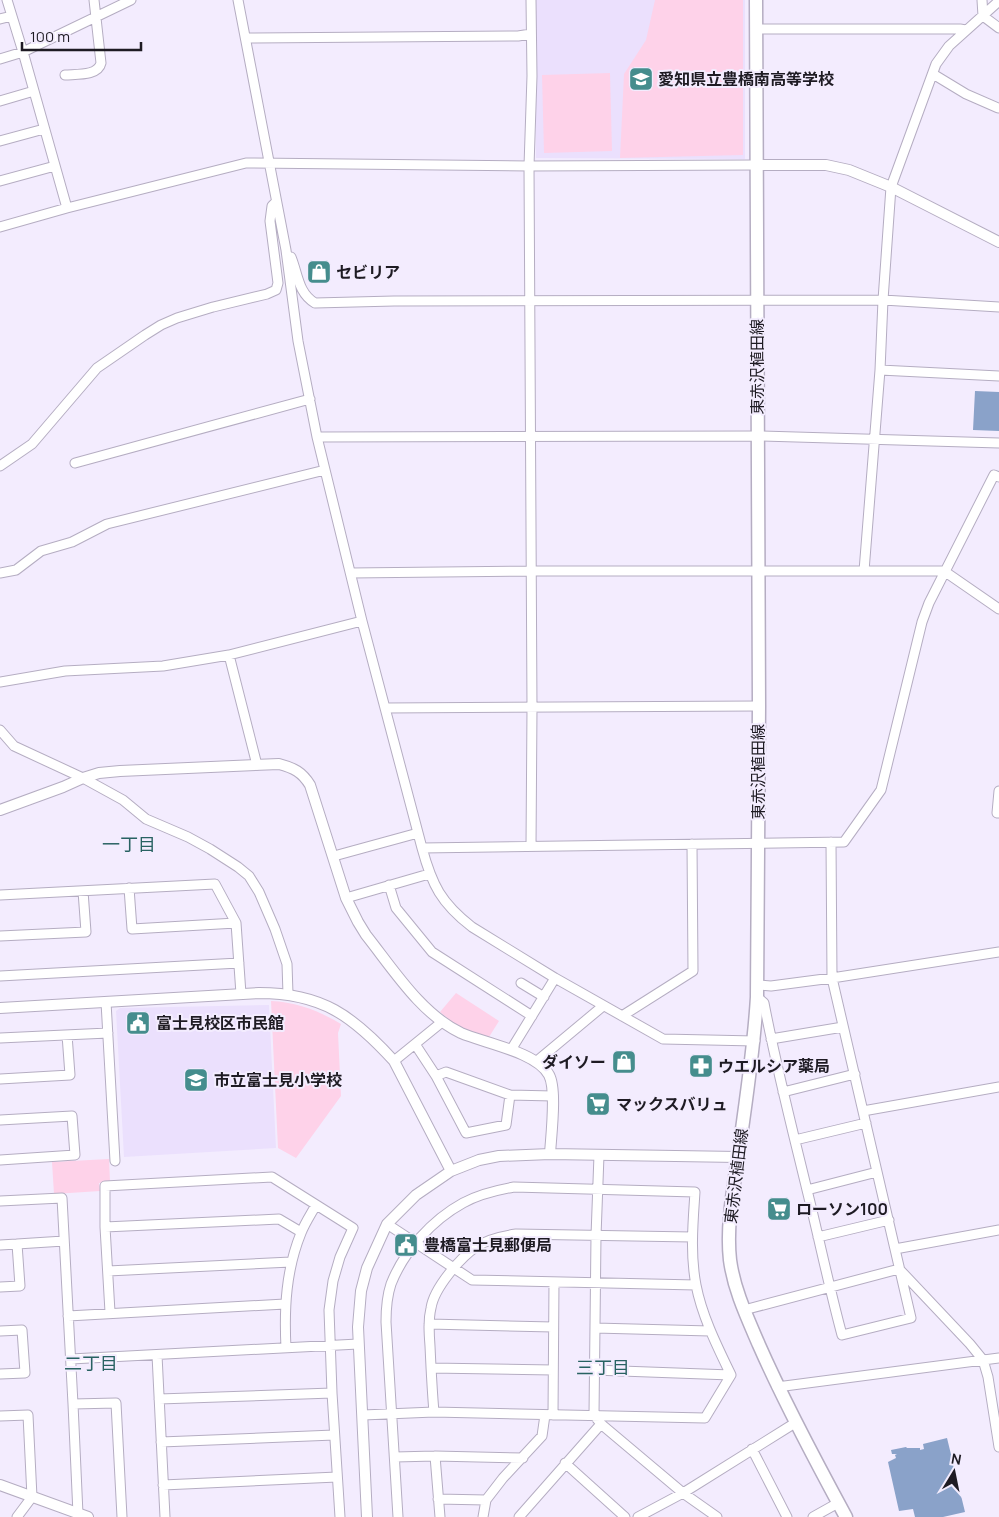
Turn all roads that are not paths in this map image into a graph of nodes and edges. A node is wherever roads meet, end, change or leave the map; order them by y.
1 (7, 0) edge
2 (94, 0) edge
3 (130, 0) edge
4 (238, 0) edge
5 (531, 0) edge
6 (756, 0) edge
7 (982, 0) edge
8 (999, 1) edge
9 (12, 16) junction
10 (983, 16) junction
11 (96, 18) junction
12 (0, 19) edge
13 (999, 28) edge
14 (756, 29) junction
15 (966, 30) junction
16 (531, 34) junction
17 (246, 38) junction
18 (24, 52) junction
19 (0, 59) edge
20 (933, 74) junction
21 (65, 76) dead end
22 (34, 91) junction
23 (0, 101) edge
24 (998, 108) edge
25 (44, 129) junction
26 (0, 141) edge
27 (270, 164) junction
28 (756, 165) junction
29 (55, 166) junction
30 (529, 166) junction
31 (0, 181) edge
32 (891, 188) junction
33 (276, 202) junction
34 (67, 208) junction
35 (0, 227) edge
36 (999, 242) edge
37 (286, 250) junction
38 (757, 300) junction
39 (883, 300) junction
40 (530, 301) junction
41 (999, 308) edge
42 (880, 370) junction
43 (999, 376) edge
44 (310, 399) junction
45 (758, 436) junction
46 (317, 437) junction
47 (531, 438) junction
48 (875, 439) junction
49 (999, 443) edge
50 (75, 463) dead end
51 (0, 466) edge
52 (325, 470) junction
53 (999, 477) edge
54 (531, 571) junction
55 (758, 571) junction
56 (864, 571) junction
57 (944, 571) junction
58 (0, 572) edge
59 (351, 573) junction
60 (999, 609) edge
61 (362, 621) junction
62 (229, 655) junction
63 (0, 682) edge
64 (759, 706) junction
65 (385, 708) junction
66 (532, 708) junction
67 (0, 730) edge
68 (257, 765) junction
69 (83, 778) junction
70 (999, 791) edge
71 (0, 810) edge
72 (999, 813) edge
73 (418, 833) junction
74 (758, 842) junction
75 (831, 842) junction
76 (692, 844) junction
77 (531, 846) junction
78 (422, 848) junction
79 (334, 856) junction
80 (429, 874) junction
81 (389, 885) junction
82 (129, 888) junction
83 (83, 891) junction
84 (0, 895) edge
85 (346, 898) junction
86 (236, 923) junction
87 (0, 936) edge
88 (999, 952) edge
89 (239, 963) junction
90 (0, 976) edge
91 (555, 978) junction
92 (832, 978) junction
93 (521, 983) dead end
94 (757, 991) junction
95 (241, 994) junction
96 (288, 994) junction
97 (544, 996) junction
98 (106, 1002) junction
99 (603, 1006) junction
100 (0, 1008) edge
101 (532, 1016) junction
102 (622, 1016) junction
103 (442, 1022) junction
104 (843, 1027) junction
105 (108, 1033) junction
106 (67, 1035) junction
107 (0, 1038) edge
108 (770, 1039) junction
109 (754, 1041) junction
110 (415, 1044) junction
111 (511, 1050) junction
112 (394, 1061) junction
113 (537, 1061) junction
114 (855, 1074) junction
115 (436, 1076) junction
116 (0, 1079) edge
117 (999, 1087) edge
118 (783, 1092) junction
119 (510, 1095) junction
120 (553, 1096) junction
121 (863, 1111) junction
122 (0, 1120) edge
123 (866, 1123) junction
124 (795, 1140) junction
125 (550, 1154) junction
126 (599, 1156) junction
127 (738, 1157) junction
128 (0, 1160) edge
129 (116, 1161) dead end
130 (451, 1171) junction
131 (877, 1172) junction
132 (598, 1189) junction
133 (807, 1190) junction
134 (0, 1201) edge
135 (316, 1206) junction
136 (888, 1220) junction
137 (387, 1224) junction
138 (105, 1227) junction
139 (999, 1230) edge
140 (302, 1232) junction
141 (596, 1236) junction
142 (818, 1237) junction
143 (692, 1238) junction
144 (64, 1241) junction
145 (416, 1243) junction
146 (17, 1244) junction
147 (0, 1245) edge
148 (895, 1249) junction
149 (291, 1262) junction
150 (454, 1268) junction
151 (900, 1269) junction
152 (108, 1271) junction
153 (554, 1282) junction
154 (596, 1283) junction
155 (696, 1285) junction
156 (0, 1287) edge
157 (829, 1287) junction
158 (286, 1304) junction
159 (744, 1310) junction
160 (110, 1312) junction
161 (68, 1316) junction
162 (429, 1324) junction
163 (553, 1327) junction
164 (595, 1328) junction
165 (0, 1331) edge
166 (710, 1331) junction
167 (358, 1344) junction
168 (330, 1345) junction
169 (286, 1348) junction
170 (158, 1355) junction
171 (999, 1358) edge
172 (71, 1359) junction
173 (983, 1360) junction
174 (430, 1368) junction
175 (552, 1370) junction
176 (594, 1370) junction
177 (0, 1374) edge
178 (731, 1375) junction
179 (777, 1387) junction
180 (332, 1393) junction
181 (159, 1399) junction
182 (73, 1404) junction
183 (434, 1412) junction
184 (391, 1414) junction
185 (363, 1415) junction
186 (549, 1415) junction
187 (594, 1415) junction
188 (0, 1416) edge
189 (795, 1423) junction
190 (601, 1424) junction
191 (334, 1435) junction
192 (161, 1442) junction
193 (999, 1447) edge
194 (752, 1449) junction
195 (435, 1456) junction
196 (395, 1457) junction
197 (523, 1458) junction
198 (565, 1463) junction
199 (337, 1477) junction
200 (0, 1485) edge
201 (163, 1485) junction
202 (683, 1493) junction
203 (32, 1497) junction
204 (438, 1498) junction
205 (486, 1500) junction
206 (838, 1503) junction
207 (82, 1516) edge
208 (17, 1517) edge
209 (122, 1517) edge
210 (164, 1517) edge
211 (340, 1517) edge
212 (367, 1517) edge
213 (398, 1517) edge
214 (440, 1517) edge
215 (483, 1517) edge
216 (519, 1517) edge
217 (625, 1517) edge
218 (638, 1517) edge
219 (717, 1517) edge
220 (787, 1517) edge
221 (813, 1517) edge
222 (846, 1517) edge

1 - 9 street
2 - 11 street
3 - 11 street
4 - 17 street
5 - 16 street
6 - 14 main road, 東赤沢植田線
7 - 10 street
8 - 10 street
9 - 12 street
9 - 18 street
10 - 13 street
10 - 15 street
11 - 18 street
11 - 21 street
14 - 15 street
14 - 28 main road, 東赤沢植田線
15 - 20 street
16 - 17 street
16 - 30 street
17 - 27 street
18 - 19 street
18 - 22 street
20 - 24 street
20 - 32 street
22 - 23 street
22 - 25 street
25 - 26 street
25 - 29 street
27 - 30 street
27 - 33 street
27 - 34 street
28 - 30 street
28 - 32 street
28 - 38 main road, 東赤沢植田線
29 - 31 street
29 - 34 street
30 - 40 street
32 - 36 street
32 - 39 street
33 - 37 street
33 - 51 street
34 - 35 street
37 - 40 street
37 - 44 street
38 - 39 street
38 - 40 street
38 - 45 main road, 東赤沢植田線
39 - 41 street
39 - 42 street
40 - 47 street
42 - 43 street
42 - 48 street
44 - 46 street
44 - 50 street
45 - 47 street
45 - 48 street
45 - 55 main road, 東赤沢植田線
46 - 47 street
46 - 52 street
47 - 54 street
48 - 49 street
48 - 56 street
52 - 58 street
52 - 59 street
53 - 57 street
54 - 55 street
54 - 59 street
54 - 66 street
55 - 56 street
55 - 64 main road, 東赤沢植田線
56 - 57 street
57 - 60 street
57 - 75 street
59 - 61 street
61 - 62 street
61 - 65 street
62 - 63 street
62 - 68 street
64 - 66 street
64 - 74 main road, 東赤沢植田線
65 - 66 street
65 - 73 street
66 - 77 street
67 - 69 street
68 - 69 street
68 - 79 street
69 - 71 street
69 - 96 street
70 - 72 street
73 - 78 street
73 - 79 street
74 - 75 street
74 - 76 street
74 - 94 main road, 東赤沢植田線
75 - 92 street
76 - 77 street
76 - 102 street
77 - 78 street
78 - 80 street
79 - 85 street
80 - 81 street
80 - 91 street
81 - 85 street
81 - 101 street
82 - 83 street
82 - 86 street
82 - 86 street
83 - 84 street
83 - 87 street
85 - 103 street
86 - 89 street
88 - 92 street
89 - 90 street
89 - 95 street
91 - 97 street
91 - 99 street
92 - 94 street
92 - 104 street
93 - 97 street
94 - 108 street
94 - 109 main road, 東赤沢植田線
95 - 96 street
95 - 98 street
96 - 112 street
97 - 101 street
98 - 100 street
98 - 105 street
99 - 102 street
99 - 113 street
101 - 111 street
102 - 109 street
103 - 110 street
103 - 111 street
104 - 108 street
104 - 114 street
105 - 106 street
105 - 129 street
106 - 107 street
106 - 116 street
108 - 118 street
109 - 127 main road, 東赤沢植田線
110 - 112 street
110 - 115 street
111 - 113 street
112 - 130 street
113 - 120 street
114 - 118 street
114 - 121 street
115 - 119 street
115 - 119 street
117 - 121 street
118 - 124 street
119 - 120 street
120 - 125 street
121 - 123 street
122 - 128 street
123 - 124 street
123 - 131 street
124 - 133 street
125 - 126 street
125 - 130 street
126 - 127 street
126 - 132 street
127 - 159 main road, 東赤沢植田線
130 - 137 street
131 - 133 street
131 - 136 street
132 - 141 street
132 - 143 street
132 - 145 street
133 - 142 street
134 - 144 street
135 - 138 street
135 - 140 street
135 - 168 street
136 - 142 street
136 - 148 street
137 - 145 street
137 - 167 street
138 - 140 street
138 - 152 street
139 - 148 street
140 - 149 street
141 - 143 street
141 - 150 street
141 - 154 street
142 - 157 street
143 - 155 street
144 - 146 street
144 - 161 street
145 - 150 street
145 - 184 street
146 - 147 street
146 - 156 street
148 - 151 street
149 - 152 street
149 - 158 street
150 - 153 street
150 - 162 street
151 - 157 street
151 - 157 street
151 - 173 street
152 - 160 street
153 - 154 street
153 - 163 street
154 - 155 street
154 - 164 street
155 - 166 street
157 - 159 street
158 - 160 street
158 - 169 street
159 - 179 main road, 東赤沢植田線
160 - 161 street
161 - 172 street
162 - 163 street
162 - 174 street
163 - 175 street
164 - 166 street
164 - 176 street
165 - 177 street
166 - 178 street
167 - 168 street
167 - 185 street
168 - 169 street
168 - 180 street
169 - 170 street
170 - 172 street
170 - 181 street
171 - 173 street
172 - 182 street
173 - 179 street
173 - 193 street
174 - 175 street
174 - 183 street
175 - 186 street
176 - 178 street
176 - 187 street
178 - 187 street
179 - 189 main road, 東赤沢植田線
180 - 181 street
180 - 191 street
181 - 192 street
182 - 207 street
182 - 209 street
183 - 184 street
183 - 186 street
184 - 185 street
184 - 196 street
185 - 212 street
186 - 187 street
186 - 197 street
187 - 190 street
188 - 203 street
189 - 194 street
189 - 206 main road, 東赤沢植田線
190 - 198 street
190 - 202 street
191 - 192 street
191 - 199 street
192 - 201 street
194 - 202 street
194 - 220 street
195 - 196 street
195 - 197 street
195 - 204 street
196 - 213 street
197 - 205 street
198 - 216 street
198 - 217 street
199 - 201 street
199 - 211 street
200 - 203 street
201 - 210 street
202 - 218 street
202 - 219 street
203 - 207 street
203 - 208 street
204 - 205 street
204 - 214 street
205 - 215 street
206 - 221 street
206 - 222 main road, 東赤沢植田線

